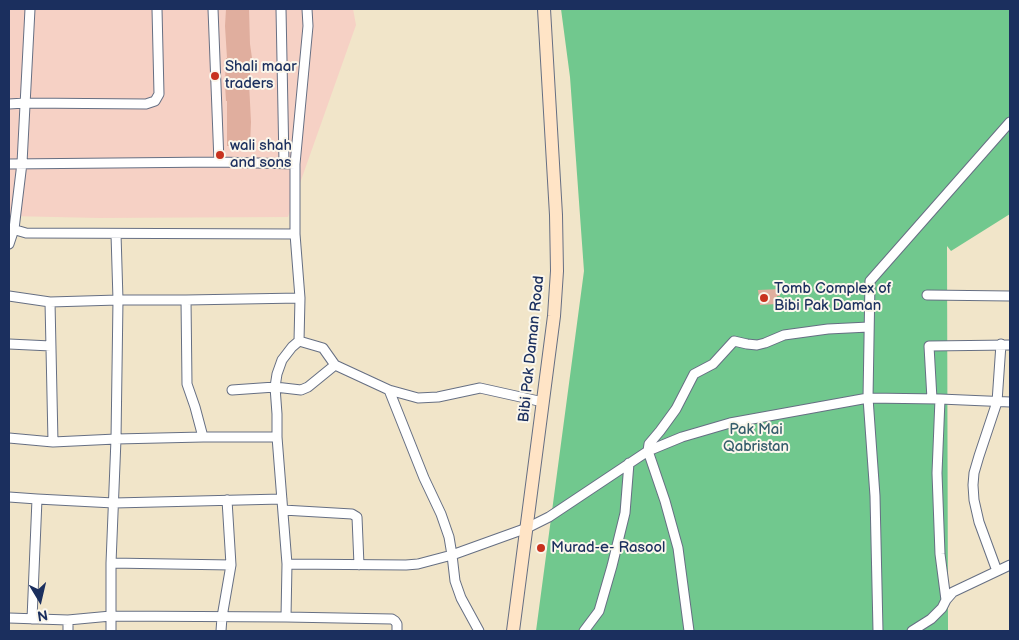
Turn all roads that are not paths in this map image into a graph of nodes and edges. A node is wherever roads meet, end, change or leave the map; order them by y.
1 (30, 9) edge
2 (157, 9) edge
3 (213, 9) edge
4 (281, 9) edge
5 (307, 9) edge
6 (544, 9) edge
7 (25, 103) junction
8 (9, 104) edge
9 (1010, 122) edge
10 (219, 162) junction
11 (22, 163) junction
12 (284, 163) junction
13 (9, 164) edge
14 (295, 164) junction
15 (12, 229) edge
16 (116, 234) junction
17 (296, 234) junction
18 (9, 244) edge
19 (9, 296) edge
20 (927, 296) dead end
21 (1010, 296) edge
22 (300, 298) junction
23 (118, 300) junction
24 (186, 300) junction
25 (50, 302) junction
26 (869, 327) junction
27 (299, 341) junction
28 (9, 344) edge
29 (1006, 344) edge
30 (51, 346) junction
31 (335, 366) junction
32 (275, 387) junction
33 (232, 390) dead end
34 (389, 390) junction
35 (868, 398) junction
36 (936, 399) junction
37 (543, 402) junction
38 (997, 402) junction
39 (1010, 402) edge
40 (203, 437) junction
41 (9, 438) edge
42 (277, 438) junction
43 (116, 439) junction
44 (53, 442) junction
45 (648, 451) junction
46 (629, 463) junction
47 (9, 497) edge
48 (36, 499) junction
49 (282, 499) junction
50 (227, 500) junction
51 (114, 502) junction
52 (283, 510) junction
53 (527, 528) junction
54 (452, 555) junction
55 (111, 563) junction
56 (287, 564) junction
57 (231, 565) junction
58 (359, 565) junction
59 (1010, 565) edge
60 (997, 571) junction
61 (946, 600) junction
62 (111, 616) junction
63 (222, 617) junction
64 (286, 617) junction
65 (9, 618) edge
66 (32, 619) junction
67 (68, 620) junction
68 (68, 631) edge
69 (111, 631) edge
70 (221, 631) edge
71 (397, 631) edge
72 (479, 631) edge
73 (513, 631) edge
74 (584, 631) edge
75 (689, 631) edge
76 (878, 631) edge
77 (912, 631) edge

1 - 7 street
2 - 7 street
3 - 10 street
4 - 12 street
5 - 14 street
6 - 37 street, Bibi Pak Daman Road
7 - 8 street
7 - 11 street
9 - 26 street
10 - 11 street
10 - 12 street
11 - 13 street
11 - 15 street
12 - 14 street
14 - 17 street
15 - 16 street
15 - 18 street
16 - 17 street
16 - 23 street
17 - 22 street
19 - 25 street
20 - 21 street
22 - 24 street
22 - 27 street
23 - 24 street
23 - 25 street
23 - 43 street
24 - 40 street
25 - 30 street
26 - 35 street
26 - 45 street
27 - 31 street
27 - 32 street
28 - 30 street
29 - 36 street
29 - 38 street
30 - 44 street
31 - 32 street
31 - 34 street
32 - 33 street
32 - 42 street
34 - 37 street
34 - 54 street
35 - 36 street
35 - 45 street
35 - 76 street
36 - 38 street
36 - 61 street
37 - 53 street, Bibi Pak Daman Road
38 - 39 street
38 - 60 street
40 - 42 street
40 - 43 street
41 - 44 street
42 - 49 street
43 - 44 street
43 - 51 street
45 - 46 street
45 - 75 street
46 - 53 street
46 - 74 street
47 - 48 street
48 - 51 street
48 - 66 street
49 - 50 street
49 - 52 street
50 - 51 street
50 - 57 street
51 - 55 street
52 - 56 street
52 - 58 street
53 - 54 street
53 - 73 street, Bibi Pak Daman Road
54 - 58 street
54 - 72 street
55 - 57 street
55 - 62 street
56 - 58 street
56 - 64 street
57 - 63 street
59 - 60 street
60 - 61 street
61 - 77 street
62 - 63 street
62 - 67 street
62 - 69 street
63 - 64 street
63 - 70 street
64 - 71 street
65 - 66 street
66 - 67 street
67 - 68 street

